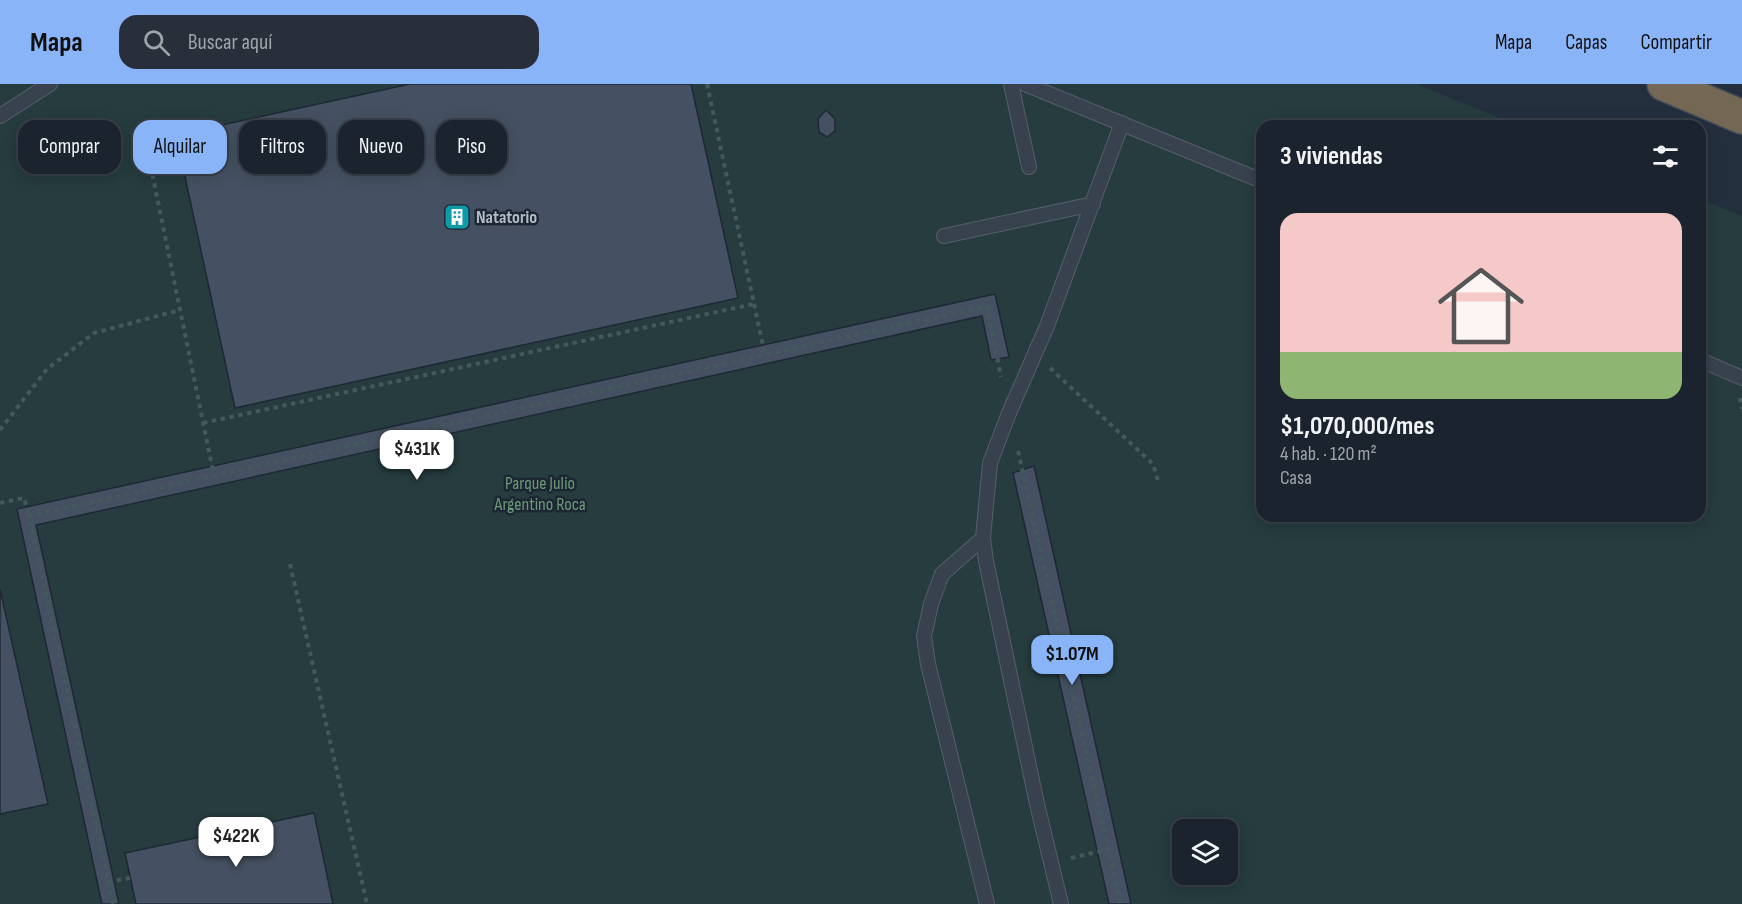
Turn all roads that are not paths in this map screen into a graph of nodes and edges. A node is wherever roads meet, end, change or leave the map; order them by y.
1 (50, 84) edge
2 (1011, 84) edge
3 (1025, 84) edge
4 (1664, 84) edge
5 (0, 116) edge
6 (1742, 117) edge
7 (1122, 123) junction
8 (1029, 167) dead end
9 (1256, 179) edge
10 (1093, 204) junction
11 (944, 236) dead end
12 (1706, 363) edge
13 (1742, 378) edge
14 (983, 538) junction
15 (987, 904) edge
16 (1061, 904) edge

1 - 5 lane
2 - 8 lane
3 - 7 lane
4 - 6 highway
7 - 9 lane
7 - 10 lane
10 - 11 lane
10 - 14 lane
12 - 13 lane
14 - 15 lane
14 - 16 lane

